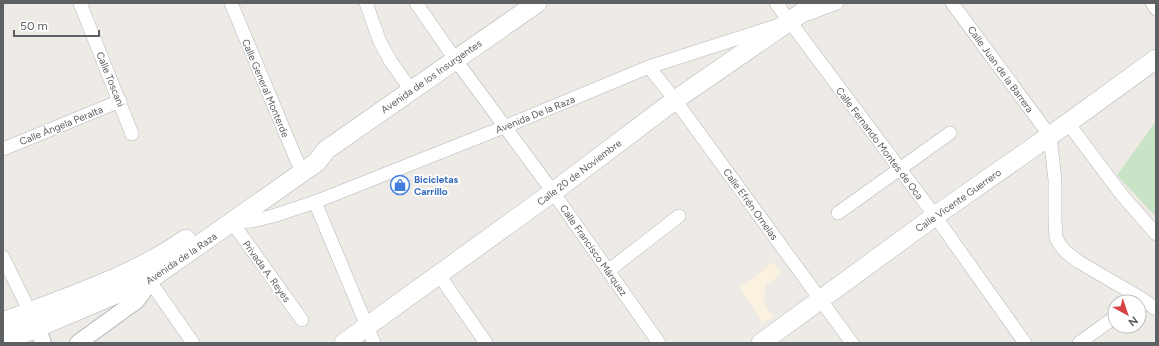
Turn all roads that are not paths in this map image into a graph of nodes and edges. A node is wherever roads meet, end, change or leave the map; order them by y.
1 (80, 3) edge
2 (231, 3) edge
3 (366, 3) edge
4 (416, 3) edge
5 (537, 3) edge
6 (776, 3) edge
7 (816, 3) edge
8 (837, 3) edge
9 (952, 3) edge
10 (1152, 3) edge
11 (1156, 9) edge
12 (790, 22) junction
13 (455, 59) junction
14 (1156, 59) edge
15 (649, 67) junction
16 (411, 90) junction
17 (675, 100) junction
18 (120, 101) junction
19 (1068, 124) junction
20 (504, 127) junction
21 (950, 133) dead end
22 (132, 134) dead end
23 (1050, 136) junction
24 (3, 149) edge
25 (300, 167) junction
26 (899, 170) junction
27 (554, 192) junction
28 (315, 202) junction
29 (838, 214) dead end
30 (679, 216) dead end
31 (935, 216) junction
32 (232, 222) junction
33 (1156, 234) edge
34 (3, 257) edge
35 (608, 271) junction
36 (439, 275) junction
37 (149, 280) junction
38 (1129, 294) edge
39 (821, 300) junction
40 (1147, 304) edge
41 (1156, 309) edge
42 (302, 320) dead end
43 (3, 322) edge
44 (1107, 323) edge
45 (367, 325) junction
46 (37, 328) edge
47 (3, 342) edge
48 (78, 343) edge
49 (193, 343) edge
50 (344, 343) edge
51 (374, 343) edge
52 (486, 343) edge
53 (659, 343) edge
54 (761, 343) edge
55 (852, 343) edge
56 (1025, 343) edge
57 (1079, 343) edge

1 - 18 street, Calle Toscani
2 - 25 street, Calle General Monterde
3 - 16 street
4 - 13 street, Calle Francisco Márquez
5 - 13 main road, Avenida de los Insurgentes
6 - 12 street, Calle Fernando Montes de Oca
7 - 12 main road, Calle 20 de Noviembre
8 - 12 street, Avenida De la Raza
9 - 23 street, Calle Juan de la Barrera
10 - 11 street
12 - 15 street, Avenida De la Raza
12 - 17 main road, Calle 20 de Noviembre
12 - 26 street, Calle Fernando Montes de Oca
13 - 16 main road, Avenida de los Insurgentes
13 - 20 street, Calle Francisco Márquez
14 - 19 main road, Calle Vicente Guerrero
15 - 17 street, Calle Efrén Ornelas
15 - 20 street, Avenida De la Raza
16 - 25 main road, Avenida de los Insurgentes
17 - 27 main road, Calle 20 de Noviembre
17 - 39 street, Calle Efrén Ornelas
18 - 22 street, Calle Toscani
18 - 24 street, Calle Ángela Peralta
19 - 23 main road, Calle Vicente Guerrero
19 - 33 street
20 - 27 street, Calle Francisco Márquez
20 - 28 street, Avenida De la Raza
21 - 26 street
23 - 31 main road, Calle Vicente Guerrero
23 - 38 street
25 - 32 main road, Avenida de la Raza
25 - 46 main road, Avenida de la Raza
26 - 29 street
26 - 31 street, Calle Fernando Montes de Oca
27 - 35 street, Calle Francisco Márquez
27 - 36 main road, Calle 20 de Noviembre
28 - 32 street, Avenida De la Raza
28 - 45 street
30 - 35 street
31 - 39 main road, Calle Vicente Guerrero
31 - 56 street, Calle Fernando Montes de Oca
32 - 37 main road, Avenida de la Raza
32 - 42 street, Privada A. Reyes
34 - 46 street
35 - 53 street, Calle Francisco Márquez
36 - 45 main road, Calle 20 de Noviembre
36 - 52 street
37 - 46 main road, Avenida de la Raza
37 - 48 street
37 - 49 street
39 - 54 main road, Calle Vicente Guerrero
39 - 55 street, Calle Efrén Ornelas
40 - 41 street
43 - 46 main road, Avenida de la Raza
44 - 57 street
45 - 50 main road, Calle 20 de Noviembre
45 - 51 street
46 - 47 main road, Avenida de la Raza

